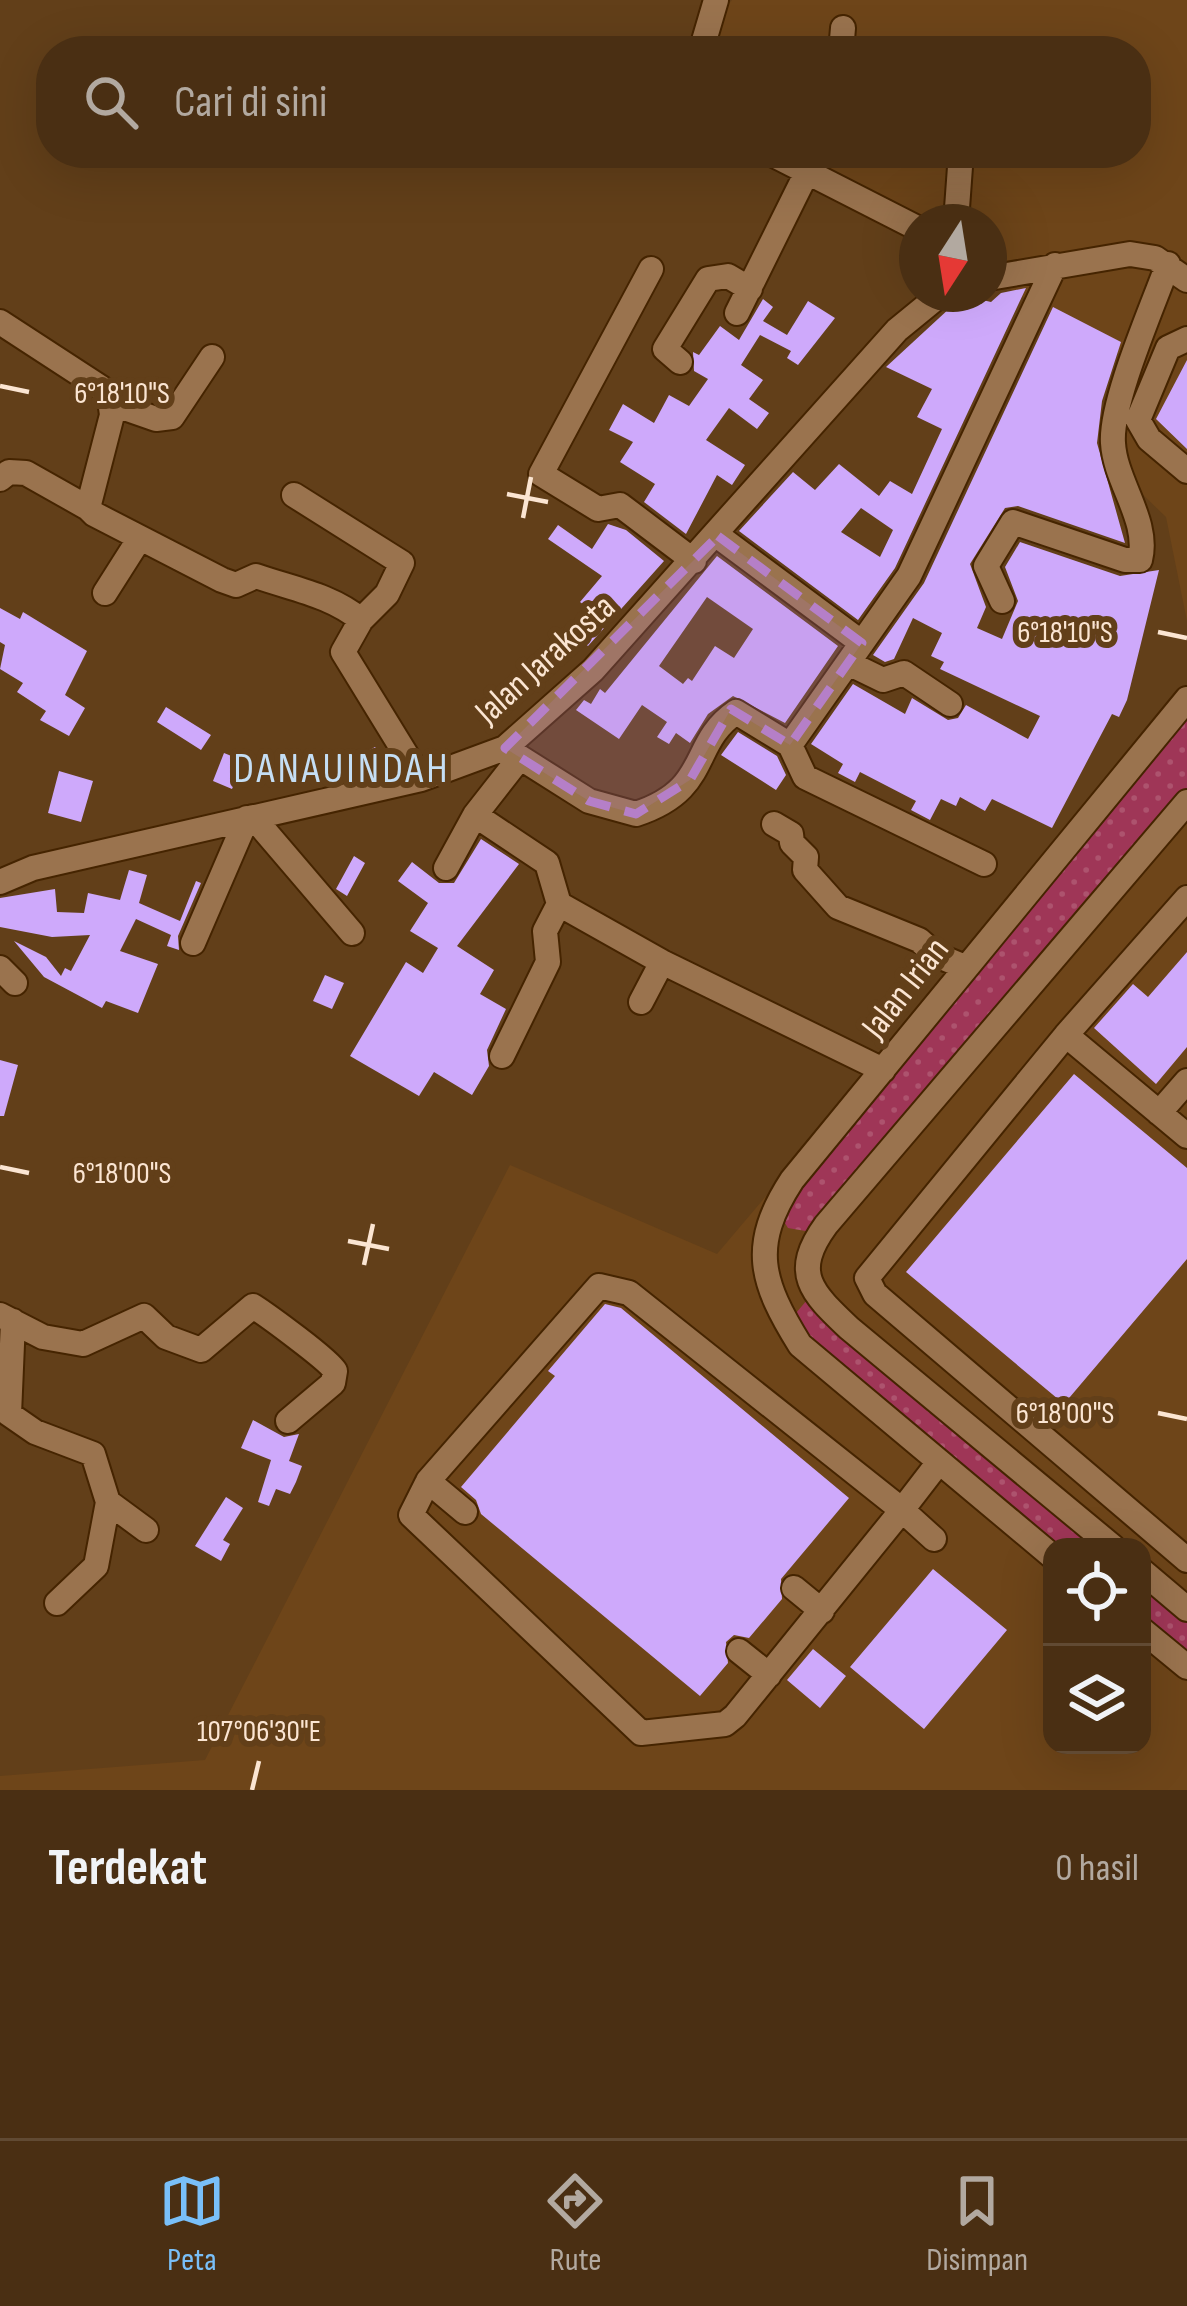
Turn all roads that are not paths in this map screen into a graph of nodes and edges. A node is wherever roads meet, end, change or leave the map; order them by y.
1 (709, 3) edge
2 (704, 36) edge
3 (809, 168) joint
4 (833, 168) edge
5 (960, 168) edge
6 (832, 181) junction
7 (957, 204) edge
8 (899, 218) edge
9 (1055, 266) junction
10 (651, 269) dead end
11 (1177, 272) edge
12 (1007, 275) edge
13 (750, 289) junction
14 (918, 312) edge
15 (737, 313) dead end
16 (0, 322) edge
17 (1187, 339) edge
18 (212, 357) dead end
19 (680, 362) dead end
20 (112, 404) junction
21 (1187, 471) edge
22 (0, 479) edge
23 (294, 495) dead end
24 (88, 508) junction
25 (718, 536) junction
26 (138, 541) junction
27 (694, 561) junction
28 (105, 593) dead end
29 (1002, 601) dead end
30 (361, 620) junction
31 (855, 653) junction
32 (1187, 699) edge
33 (950, 704) dead end
34 (790, 745) junction
35 (511, 754) junction
36 (421, 779) junction
37 (1187, 802) edge
38 (475, 814) junction
39 (250, 818) junction
40 (774, 824) dead end
41 (1179, 829) edge
42 (983, 864) dead end
43 (446, 868) dead end
44 (0, 882) edge
45 (1187, 898) edge
46 (559, 904) junction
47 (352, 933) dead end
48 (193, 943) dead end
49 (662, 962) junction
50 (964, 967) junction
51 (640, 1002) dead end
52 (1066, 1035) junction
53 (502, 1056) dead end
54 (883, 1070) junction
55 (1187, 1082) edge
56 (1159, 1113) junction
57 (1187, 1136) edge
58 (778, 1201) junction
59 (824, 1227) junction
60 (826, 1306) junction
61 (6, 1318) edge
62 (800, 1345) junction
63 (288, 1421) dead end
64 (1027, 1424) junction
65 (1005, 1457) junction
66 (940, 1462) junction
67 (428, 1481) junction
68 (108, 1502) junction
69 (902, 1510) junction
70 (465, 1512) dead end
71 (146, 1530) dead end
72 (1102, 1538) edge
73 (934, 1539) dead end
74 (1043, 1548) edge
75 (1187, 1560) edge
76 (1151, 1579) edge
77 (794, 1588) dead end
78 (57, 1603) dead end
79 (1187, 1609) edge
80 (822, 1611) junction
81 (1151, 1637) edge
82 (739, 1651) dead end
83 (1187, 1667) edge
84 (770, 1675) junction

1 - 2 street
3 - 6 street
3 - 13 street
4 - 6 street
5 - 7 street
6 - 8 street
9 - 11 street
9 - 12 street
9 - 31 street
10 - 27 street
11 - 29 street
13 - 15 street
13 - 19 street
14 - 25 street, Jalan Jarakosta
16 - 20 street
17 - 21 street
18 - 20 street
20 - 24 street
22 - 24 street
23 - 30 street
24 - 26 street
25 - 27 street, Jalan Jarakosta
25 - 31 street
26 - 28 street
26 - 30 street
27 - 35 street, Jalan Jarakosta
30 - 36 street
31 - 33 street
31 - 34 street
32 - 50 street, Jalan Irian
34 - 35 street
34 - 42 street
35 - 36 street, Jalan Jarakosta
35 - 38 street
36 - 39 street, Jalan Jarakosta
37 - 41 street
38 - 43 street
38 - 46 street
39 - 44 street, Jalan Jarakosta
39 - 47 street
39 - 48 street
40 - 50 street
41 - 59 street
45 - 52 street
46 - 49 street
46 - 53 street
49 - 51 street
49 - 54 street
50 - 54 street, Jalan Irian
52 - 56 street
52 - 64 street
54 - 58 street, Jalan Irian
55 - 56 street
56 - 57 street
58 - 59 street
58 - 62 street, Jalan Irian
59 - 60 street
60 - 62 street
60 - 65 street
61 - 63 street
61 - 68 street
62 - 66 street
64 - 65 street
64 - 75 street
65 - 72 street
66 - 69 street
66 - 74 street
67 - 69 street
67 - 70 street
67 - 84 street
68 - 71 street
68 - 78 street
69 - 73 street
69 - 80 street
76 - 79 street
77 - 80 street
80 - 84 street
81 - 83 street
82 - 84 street

